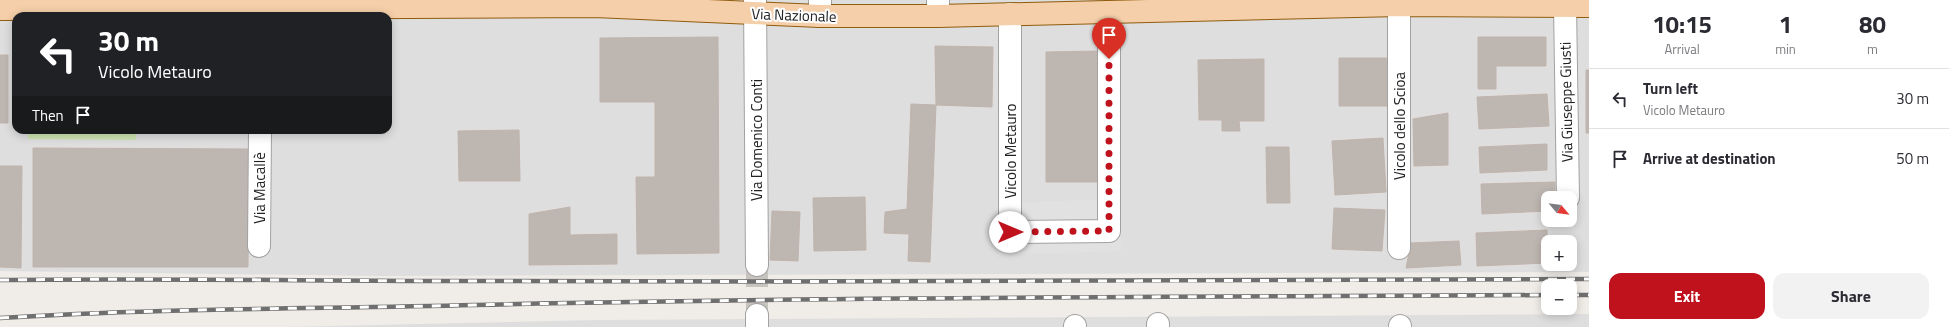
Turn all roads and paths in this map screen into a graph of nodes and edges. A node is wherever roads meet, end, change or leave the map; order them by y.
1 (1399, 2) edge
2 (516, 3) edge
3 (595, 3) edge
4 (76, 4) edge
5 (1566, 4) edge
6 (1589, 6) edge
7 (755, 7) edge
8 (820, 8) edge
9 (938, 8) edge
10 (0, 9) edge
11 (261, 12) edge
12 (1109, 12) junction
13 (1010, 14) junction
14 (260, 134) edge
15 (1568, 191) edge
16 (259, 246) dead end
17 (1399, 248) dead end
18 (756, 266) tunnel mouth

1 - 5 main road, Via Nazionale
1 - 12 main road, Via Nazionale
1 - 17 street, Vicolo dello Scioa
2 - 3 main road, Via Nazionale
2 - 11 main road, Via Nazionale
3 - 7 main road, Via Nazionale
4 - 10 main road, Via Nazionale
4 - 11 main road, Via Nazionale
5 - 6 main road, Via Nazionale
5 - 15 street, Via Giuseppe Giusti
7 - 8 main road, Via Nazionale
7 - 18 street, Via Domenico Conti
8 - 9 main road, Via Nazionale
9 - 13 main road, Via Nazionale
12 - 13 main road, Via Nazionale
12 - 13 street, Vicolo Metauro
14 - 16 street, Via Macallè

